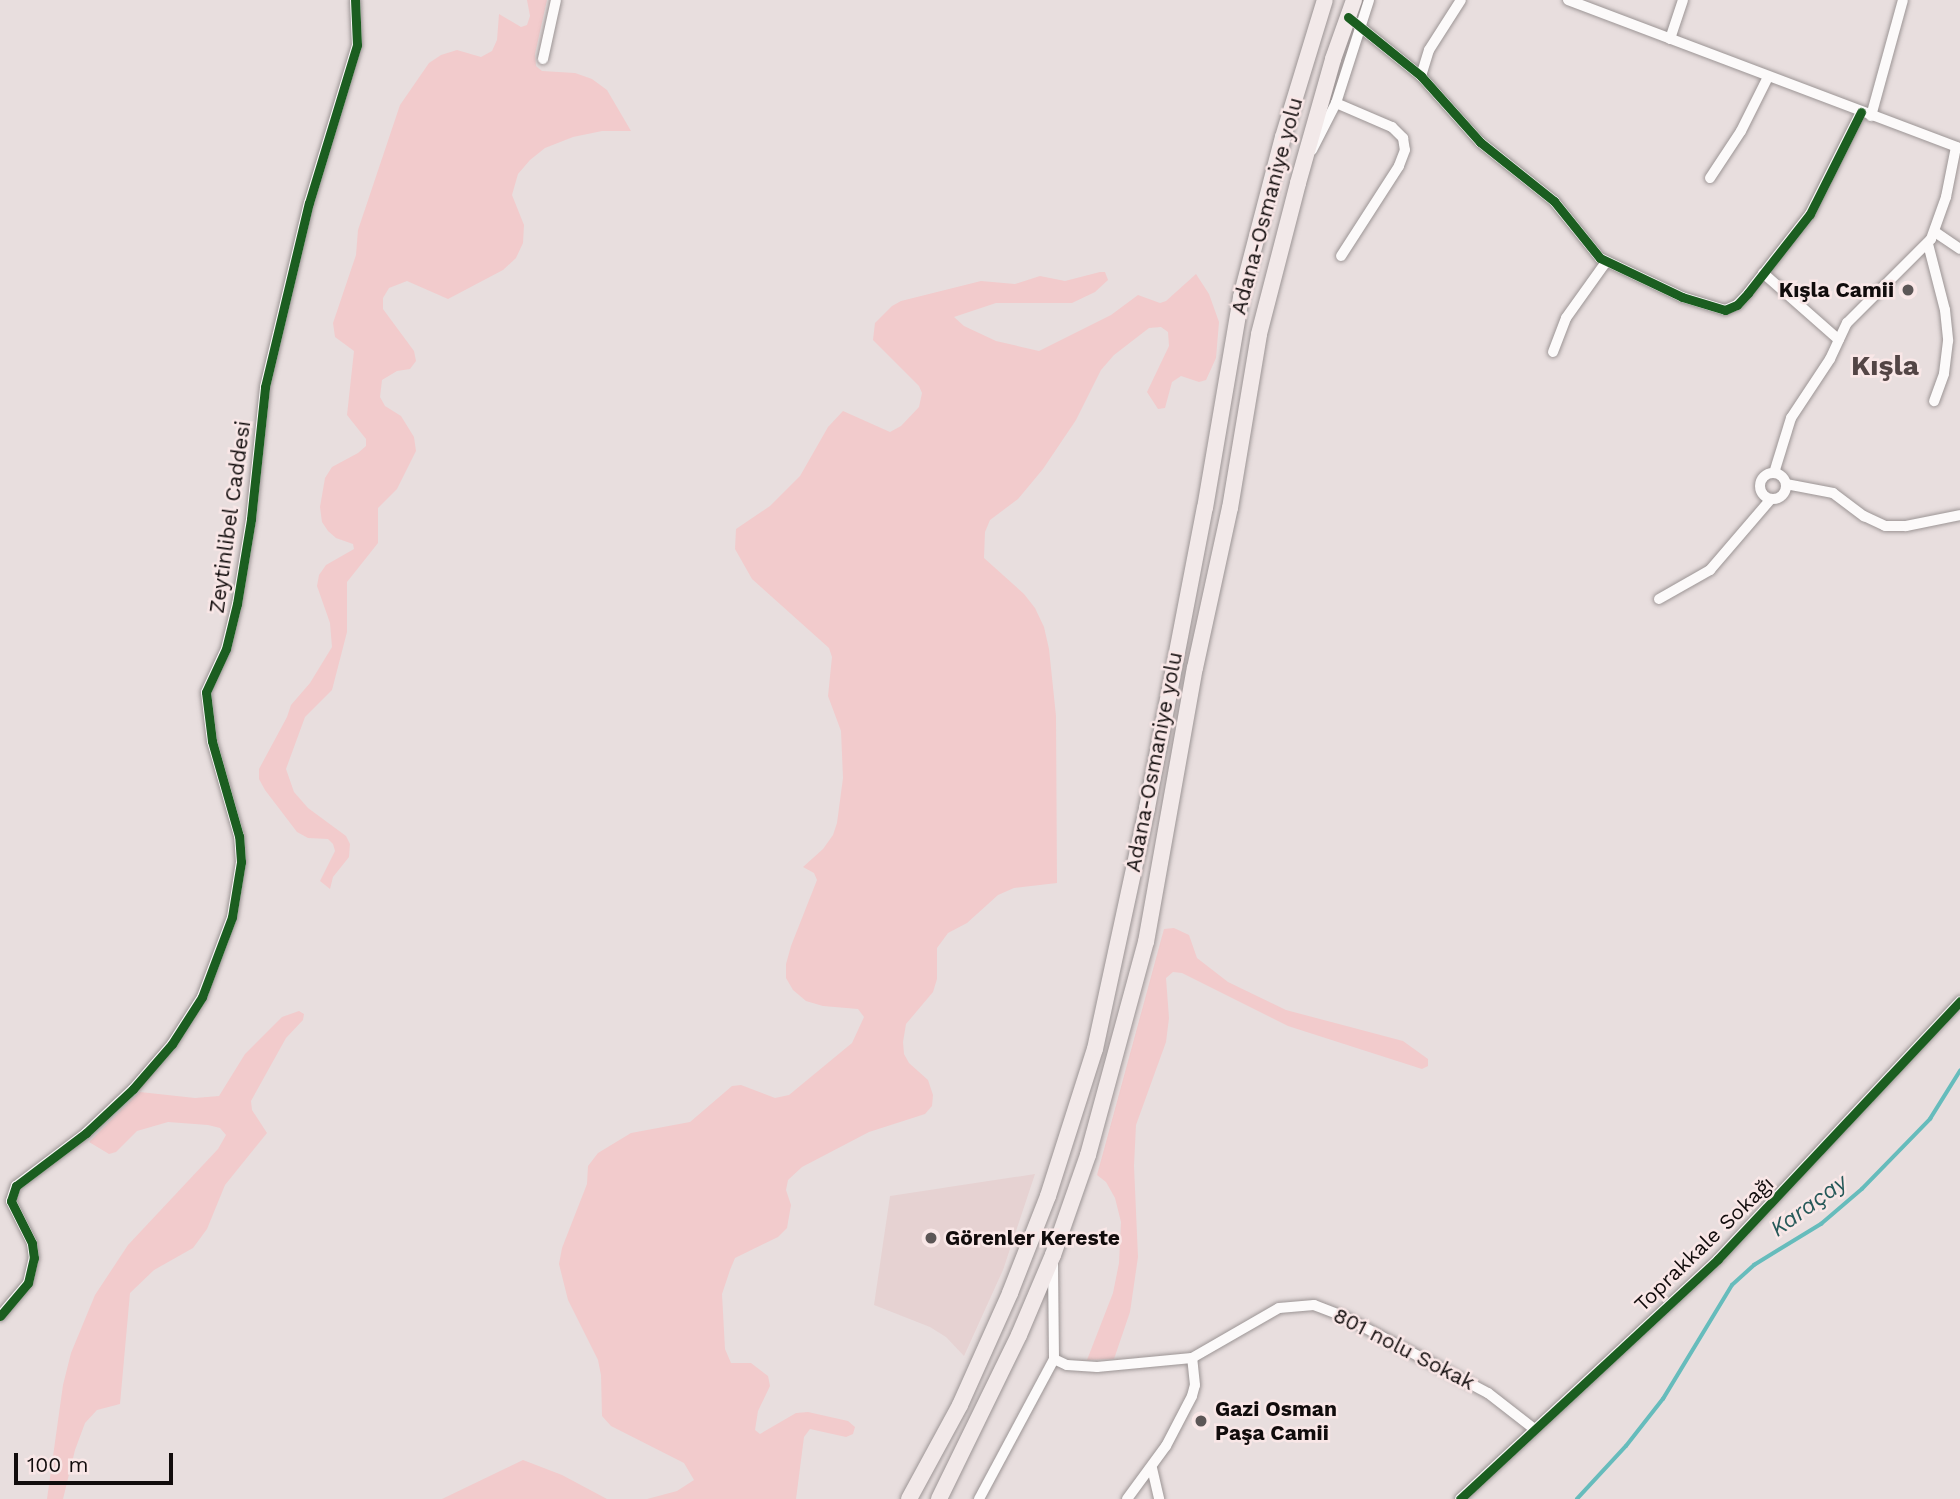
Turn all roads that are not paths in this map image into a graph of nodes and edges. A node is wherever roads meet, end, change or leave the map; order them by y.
1 (355, 0) edge
2 (556, 0) edge
3 (1325, 0) edge
4 (1354, 0) edge
5 (1369, 0) edge
6 (1461, 0) edge
7 (1568, 0) edge
8 (1683, 0) edge
9 (1903, 0) edge
10 (1355, 22) junction
11 (1670, 39) junction
12 (543, 59) dead end
13 (1421, 76) junction
14 (1768, 77) junction
15 (1336, 103) junction
16 (1866, 114) junction
17 (1958, 148) edge
18 (1303, 164) junction
19 (1710, 178) dead end
20 (1949, 183) junction
21 (1960, 189) edge
22 (1935, 232) junction
23 (1928, 244) junction
24 (1960, 249) edge
25 (1340, 256) dead end
26 (1606, 262) junction
27 (1763, 273) junction
28 (1839, 340) junction
29 (1553, 352) dead end
30 (1934, 401) dead end
31 (1774, 473) junction
32 (1786, 484) junction
33 (1770, 500) junction
34 (1960, 515) edge
35 (1659, 599) dead end
36 (1960, 1001) edge
37 (1053, 1255) junction
38 (0, 1316) edge
39 (1192, 1358) junction
40 (1054, 1359) junction
41 (1533, 1429) junction
42 (1153, 1468) junction
43 (909, 1499) edge
44 (939, 1499) edge
45 (979, 1499) edge
46 (1127, 1499) edge
47 (1159, 1499) edge
48 (1460, 1499) edge

1 - 38 street, Zeytinlibel Caddesi
2 - 12 street
3 - 43 highway, Adana-Osmaniye yolu
4 - 10 highway, Adana-Osmaniye yolu
5 - 10 street
6 - 13 street
7 - 11 street
8 - 11 street
9 - 16 street
10 - 13 street
10 - 15 street
10 - 18 highway, Adana-Osmaniye yolu
11 - 14 street
13 - 26 street
14 - 16 street
14 - 19 street
15 - 18 street
15 - 25 street
16 - 17 street
16 - 27 street
17 - 20 street
18 - 37 highway, Adana-Osmaniye yolu
20 - 21 street
20 - 22 street
22 - 23 street
22 - 24 street
23 - 28 street
23 - 30 street
26 - 27 street
26 - 29 street
27 - 28 street
28 - 31 street
31 - 32 street
31 - 33 street
32 - 33 street
32 - 34 street
33 - 35 street
36 - 41 street, Toprakkale Sokağı
37 - 40 street
37 - 44 highway, Adana-Osmaniye yolu
39 - 40 street
39 - 41 street, 801 nolu Sokak
39 - 42 street
40 - 45 street
41 - 48 street, Toprakkale Sokağı
42 - 46 street
42 - 47 street

